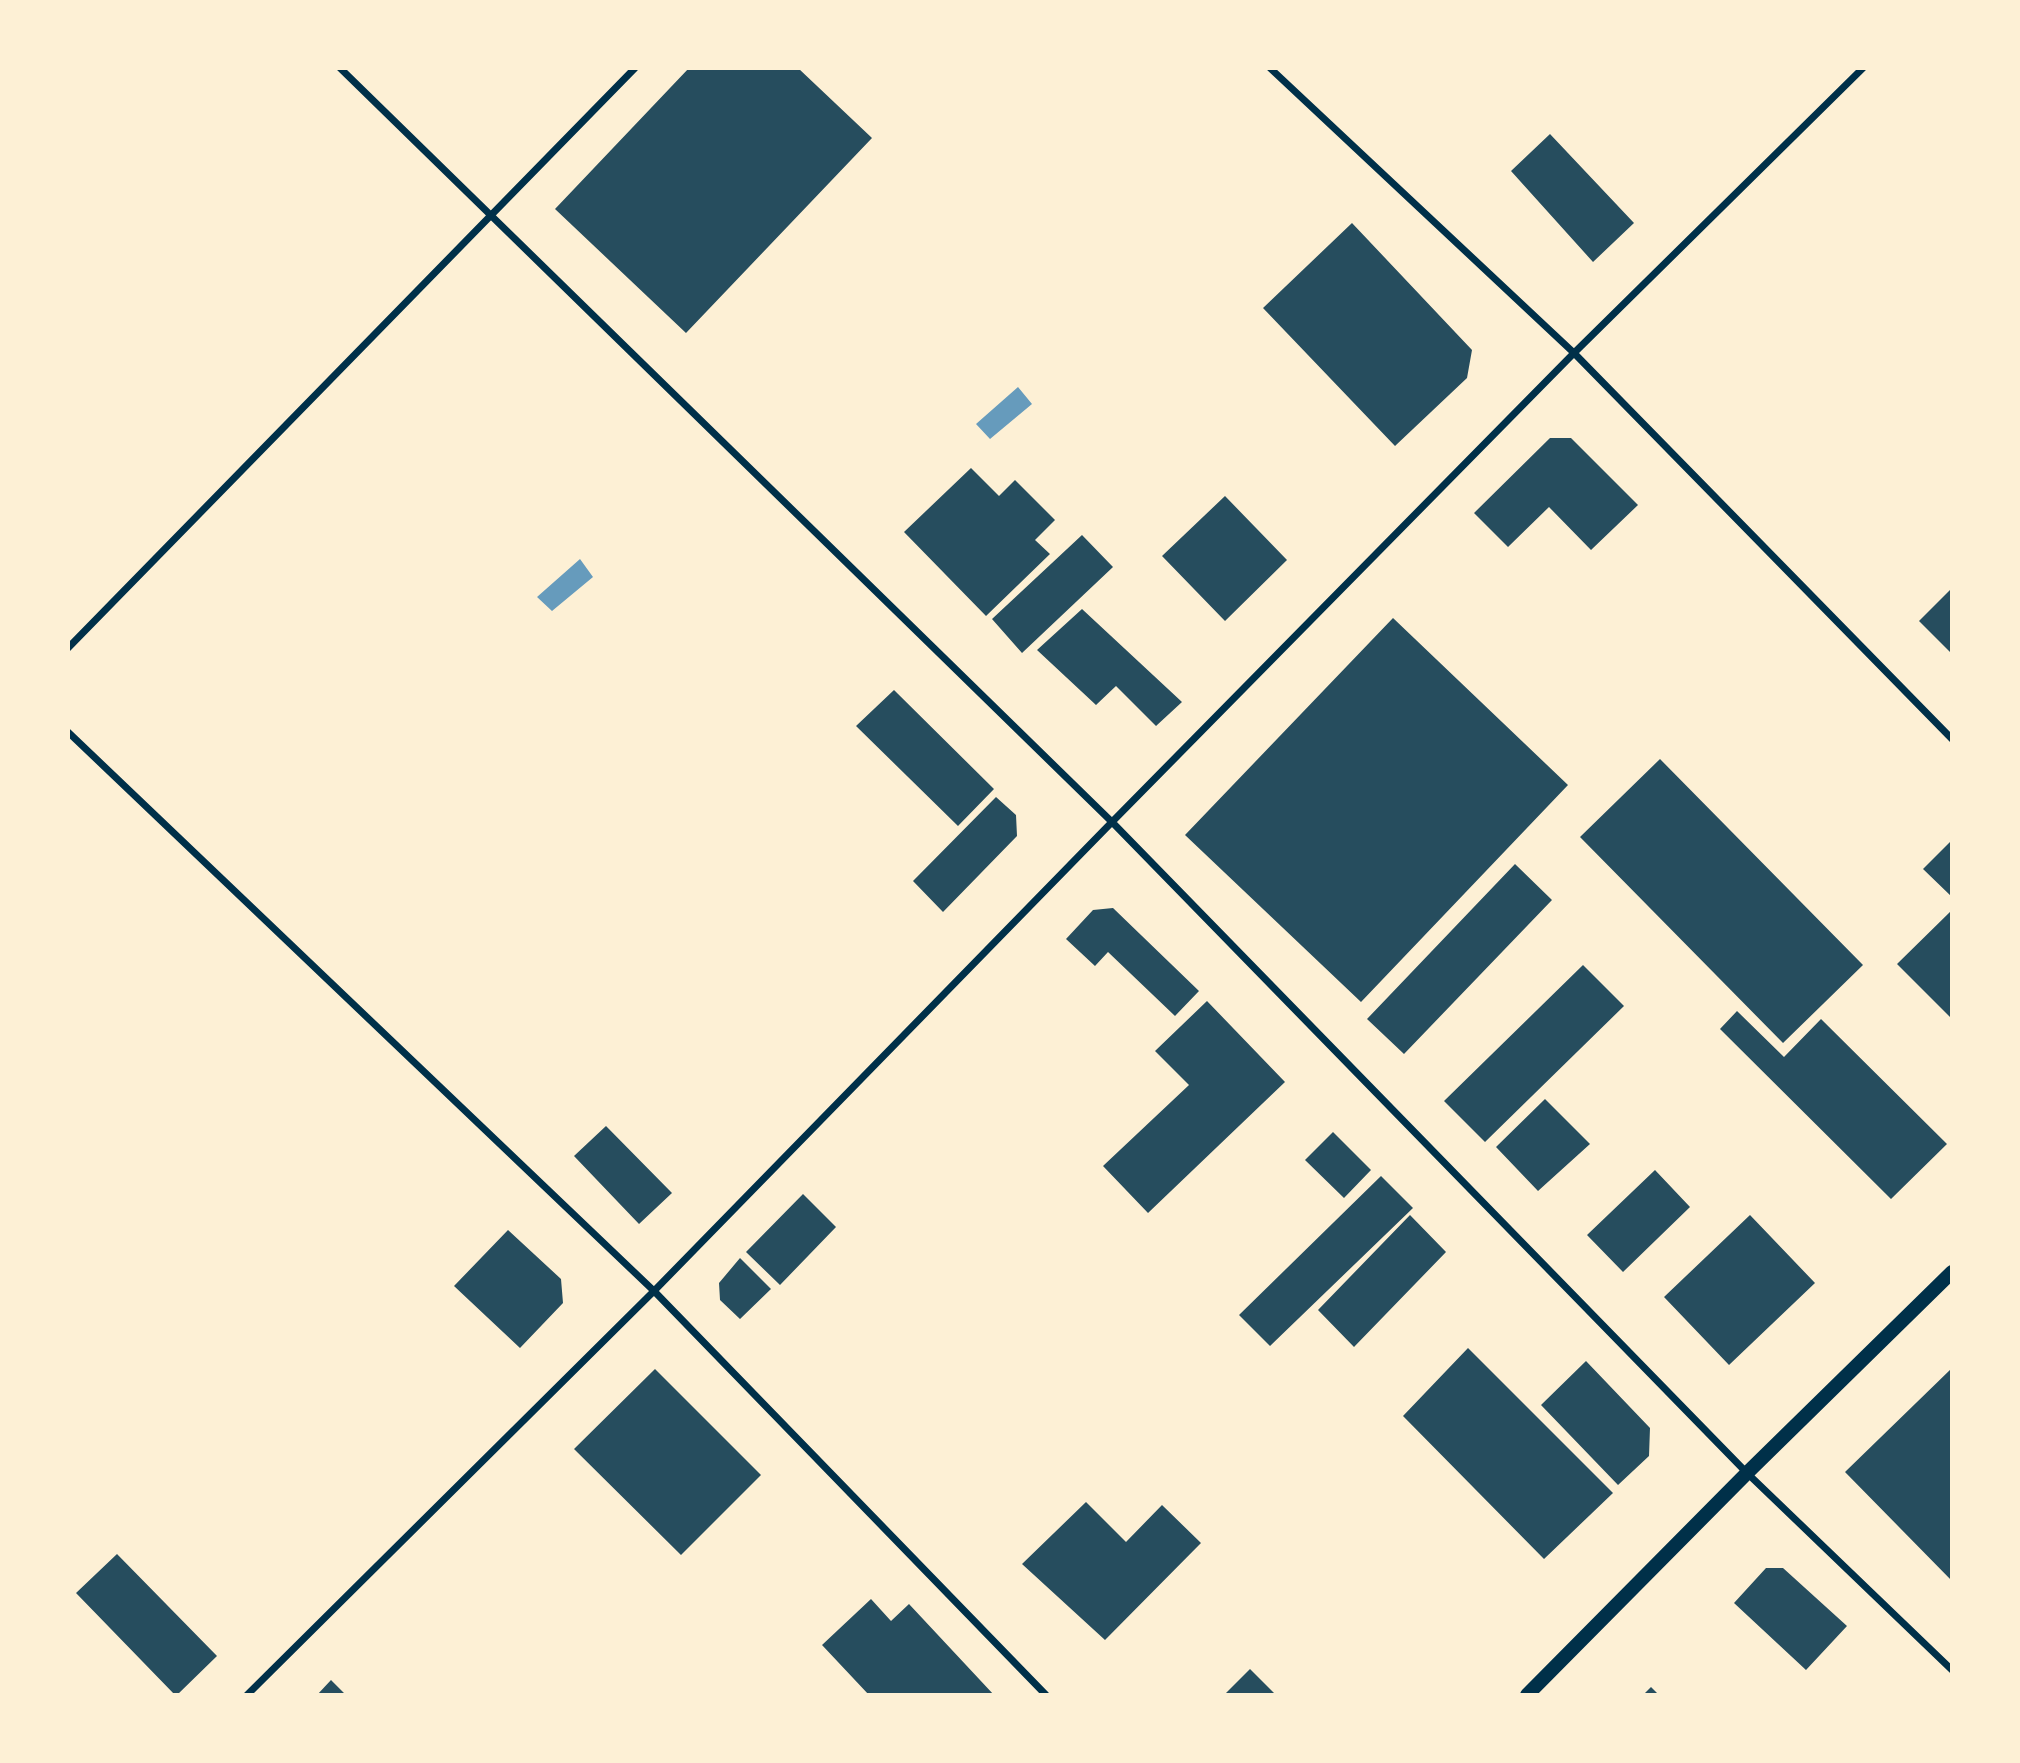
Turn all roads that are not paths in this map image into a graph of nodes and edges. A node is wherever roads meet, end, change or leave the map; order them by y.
1 (340, 68) edge
2 (635, 68) edge
3 (1270, 68) edge
4 (1863, 68) edge
5 (491, 217) junction
6 (1574, 353) junction
7 (68, 648) edge
8 (68, 732) edge
9 (1952, 739) edge
10 (1112, 822) junction
11 (1952, 1272) edge
12 (654, 1292) junction
13 (1747, 1473) junction
14 (1952, 1670) edge
15 (247, 1695) edge
16 (1046, 1695) edge
17 (1527, 1695) edge

1 - 5 street
2 - 5 street
3 - 6 street
4 - 6 street
5 - 7 street
5 - 10 street
6 - 9 street
6 - 10 street
8 - 12 street
10 - 12 street
10 - 13 street
11 - 13 main road
12 - 15 street
12 - 16 street
13 - 14 street
13 - 17 main road

